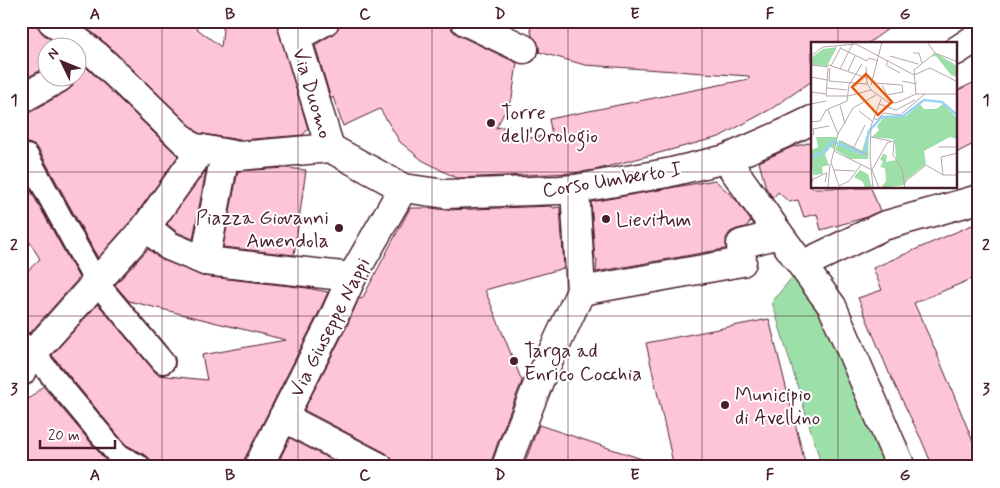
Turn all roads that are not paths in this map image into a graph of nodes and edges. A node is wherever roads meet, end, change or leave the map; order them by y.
1 (52, 21) edge
2 (325, 21) edge
3 (464, 21) edge
4 (294, 29) edge
5 (979, 36) edge
6 (67, 38) edge
7 (524, 49) dead end
8 (958, 50) edge
9 (88, 63) edge
10 (41, 88) edge
11 (21, 99) edge
12 (811, 120) edge
13 (330, 148) junction
14 (214, 151) junction
15 (27, 156) dead end
16 (726, 159) junction
17 (403, 188) junction
18 (575, 189) junction
19 (979, 199) edge
20 (146, 227) junction
21 (778, 234) junction
22 (205, 260) junction
23 (802, 265) junction
24 (352, 277) junction
25 (96, 282) junction
26 (581, 291) junction
27 (25, 356) edge
28 (164, 362) dead end
29 (283, 417) junction
30 (140, 467) edge
31 (258, 467) edge
32 (379, 467) edge
33 (506, 467) edge
34 (901, 467) edge

1 - 6 street
2 - 4 street, Via Duomo
3 - 7 street
4 - 13 street, Via Duomo
5 - 8 street
9 - 14 street
10 - 11 street
12 - 16 street, Corso Umberto I
13 - 14 street
13 - 17 street
14 - 20 street
14 - 22 street
15 - 25 street
16 - 18 street, Corso Umberto I
16 - 21 street
17 - 18 street, Corso Umberto I
17 - 24 street, Via Giuseppe Nappi
18 - 26 street
19 - 23 street
20 - 22 street
20 - 25 street
21 - 23 street
21 - 26 street
22 - 24 street
23 - 34 street
24 - 29 street, Via Giuseppe Nappi
25 - 27 street
25 - 28 street
26 - 33 street
27 - 30 street
29 - 31 street, Via Giuseppe Nappi
29 - 32 street

